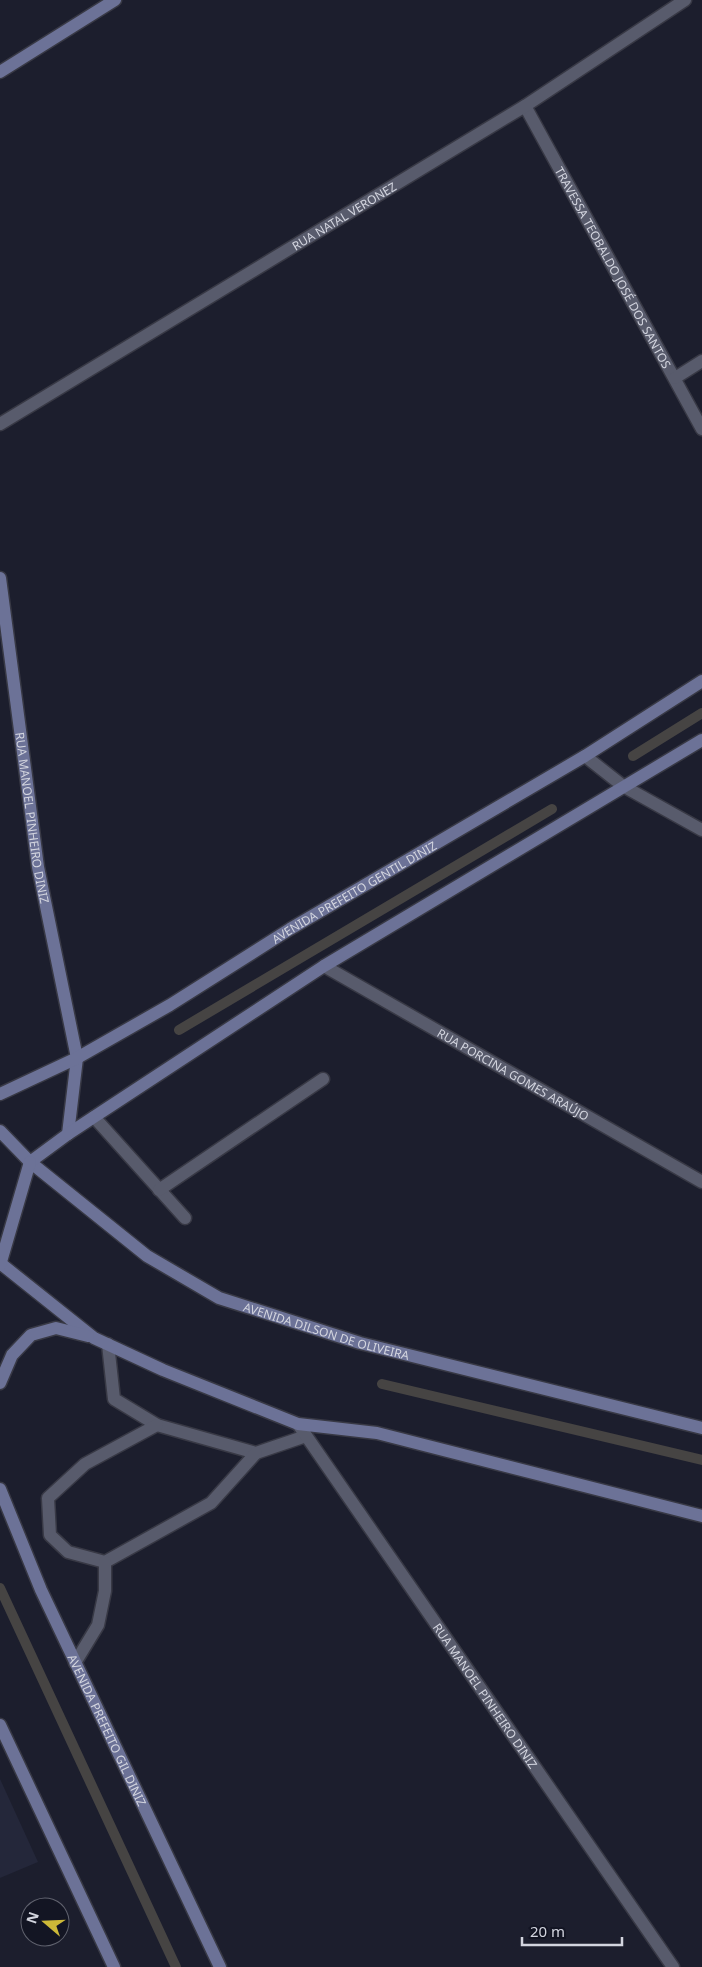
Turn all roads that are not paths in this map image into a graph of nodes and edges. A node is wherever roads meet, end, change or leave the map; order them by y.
1 (115, 0) edge
2 (684, 0) edge
3 (0, 72) edge
4 (525, 106) junction
5 (702, 361) edge
6 (675, 378) junction
7 (0, 424) edge
8 (702, 429) edge
9 (0, 578) edge
10 (702, 681) edge
11 (702, 740) edge
12 (585, 756) junction
13 (623, 786) junction
14 (702, 830) edge
15 (324, 966) junction
16 (77, 1058) junction
17 (323, 1079) dead end
18 (0, 1094) edge
19 (94, 1117) junction
20 (0, 1131) edge
21 (68, 1134) junction
22 (30, 1162) junction
23 (702, 1182) edge
24 (159, 1190) junction
25 (185, 1218) dead end
26 (0, 1264) edge
27 (94, 1338) junction
28 (108, 1344) junction
29 (0, 1383) edge
30 (298, 1424) junction
31 (157, 1425) junction
32 (702, 1428) edge
33 (306, 1436) junction
34 (256, 1453) junction
35 (0, 1489) edge
36 (702, 1516) edge
37 (105, 1562) junction
38 (75, 1662) junction
39 (0, 1725) edge
40 (114, 1967) edge
41 (220, 1967) edge
42 (673, 1967) edge

1 - 3 street
2 - 4 street, RUA NATAL VERONEZ
4 - 6 street, TRAVESSA TEOBALDO JOSÉ DOS SANTOS
4 - 7 street, RUA NATAL VERONEZ
5 - 6 street
6 - 8 street, TRAVESSA TEOBALDO JOSÉ DOS SANTOS
9 - 16 street, RUA MANOEL PINHEIRO DINIZ
10 - 12 street, AVENIDA PREFEITO GENTIL DINIZ
11 - 13 street
12 - 13 street
12 - 16 street, AVENIDA PREFEITO GENTIL DINIZ
13 - 14 street
13 - 15 street
15 - 19 street
15 - 23 street, RUA PORCINA GOMES ARAÚJO
16 - 18 street, AVENIDA PREFEITO GENTIL DINIZ
16 - 21 street
17 - 24 street
19 - 21 street
19 - 24 street
20 - 22 street, AVENIDA DILSON DE OLIVEIRA
21 - 22 street
22 - 26 street
22 - 32 street, AVENIDA DILSON DE OLIVEIRA
24 - 25 street
26 - 27 street
27 - 28 street
27 - 29 street
28 - 30 street
28 - 31 street
30 - 33 street, RUA MANOEL PINHEIRO DINIZ
30 - 36 street
31 - 34 street
31 - 37 street
33 - 34 street
33 - 42 street, RUA MANOEL PINHEIRO DINIZ
34 - 37 street
35 - 38 street, AVENIDA PREFEITO GIL DINIZ
37 - 38 street
38 - 41 street, AVENIDA PREFEITO GIL DINIZ
39 - 40 street

